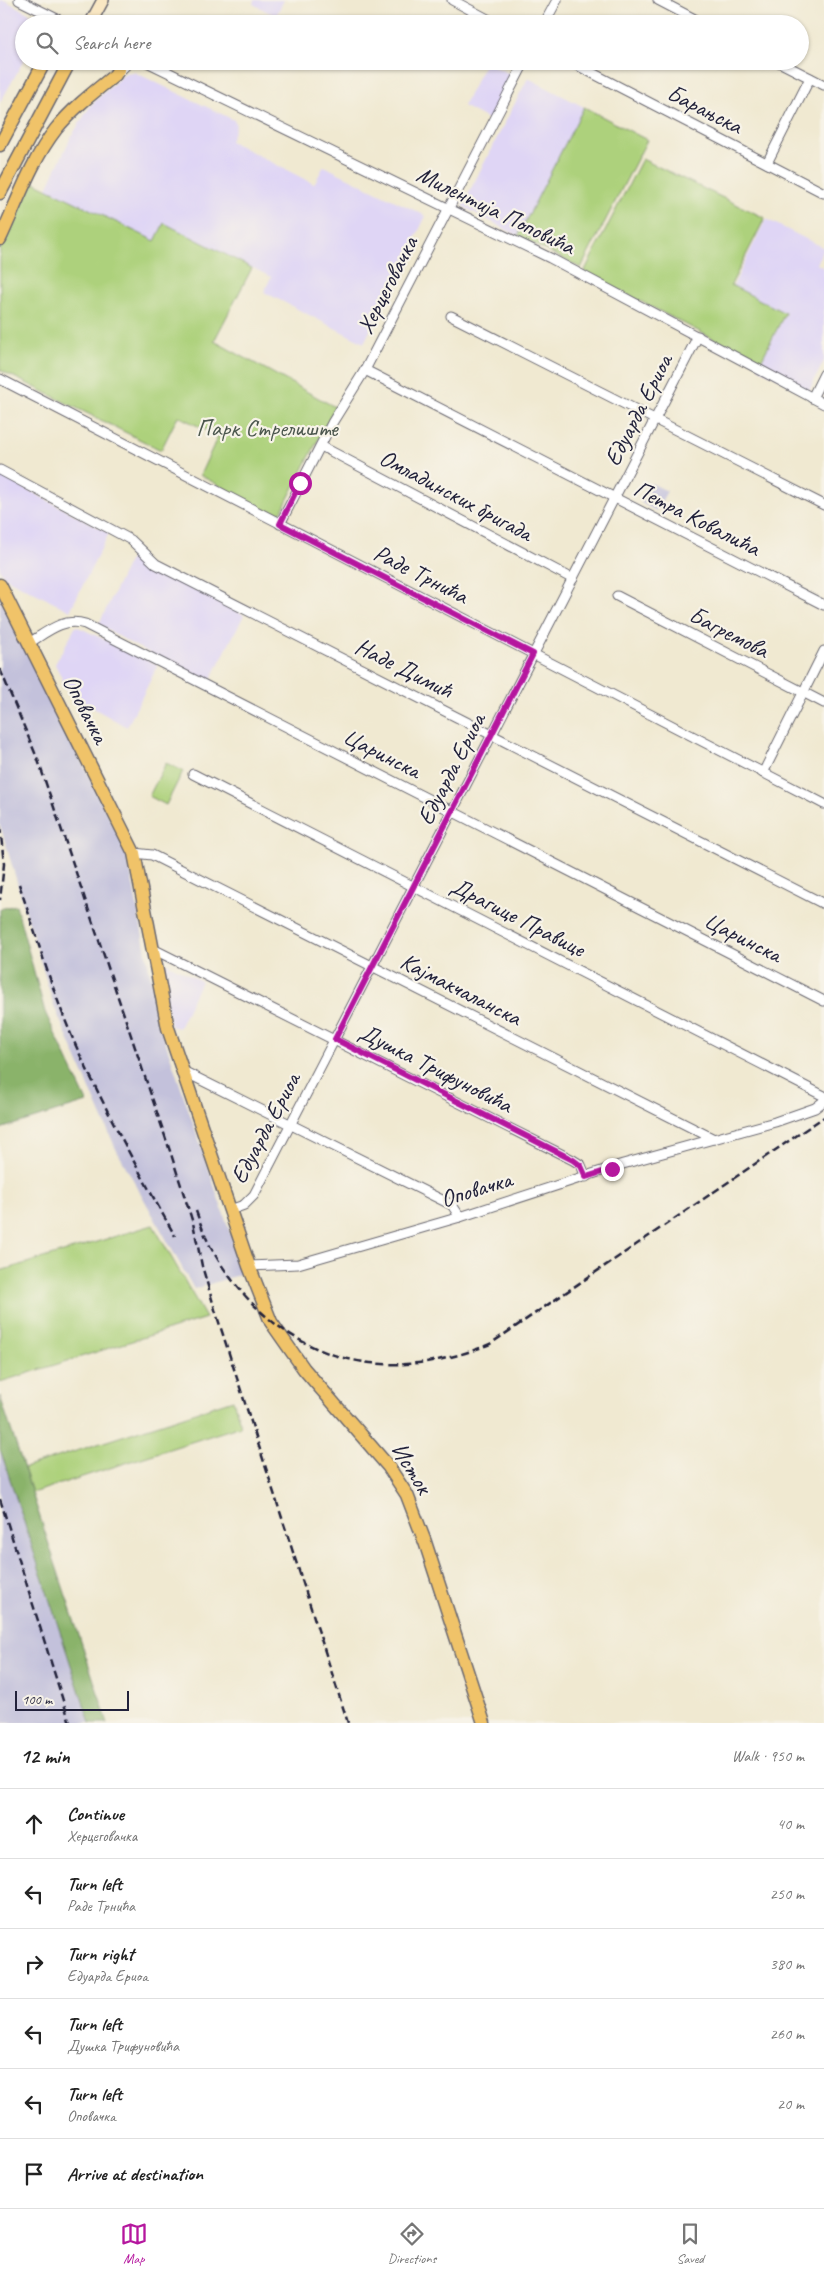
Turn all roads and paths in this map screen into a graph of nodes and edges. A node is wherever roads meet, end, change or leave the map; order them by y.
1 (19, 0) edge
2 (103, 0) edge
3 (452, 0) edge
4 (557, 0) edge
5 (658, 0) edge
6 (50, 15) edge
7 (97, 15) edge
8 (480, 15) edge
9 (549, 15) edge
10 (687, 15) edge
11 (40, 70) edge
12 (65, 70) edge
13 (116, 70) edge
14 (163, 70) edge
15 (520, 70) edge
16 (586, 70) edge
17 (794, 70) edge
18 (810, 78) junction
19 (824, 85) edge
20 (0, 145) edge
21 (767, 163) junction
22 (824, 192) edge
23 (0, 193) edge
24 (448, 210) junction
25 (0, 239) edge
26 (451, 316) dead end
27 (698, 336) junction
28 (365, 370) junction
29 (824, 374) edge
30 (0, 379) edge
31 (812, 398) junction
32 (824, 404) edge
33 (655, 420) junction
34 (321, 446) junction
35 (0, 470) edge
36 (614, 498) junction
37 (824, 506) edge
38 (280, 524) junction
39 (573, 579) junction
40 (0, 585) edge
41 (617, 596) dead end
42 (824, 605) edge
43 (29, 643) junction
44 (824, 651) edge
45 (533, 654) junction
46 (803, 693) junction
47 (824, 703) edge
48 (492, 735) junction
49 (763, 773) junction
50 (193, 774) dead end
51 (824, 804) edge
52 (452, 811) junction
53 (134, 853) junction
54 (413, 886) junction
55 (824, 904) edge
56 (154, 949) junction
57 (372, 967) junction
58 (824, 1001) edge
59 (335, 1039) junction
60 (182, 1070) junction
61 (824, 1096) edge
62 (824, 1101) edge
63 (290, 1125) junction
64 (714, 1139) junction
65 (586, 1177) junction
66 (230, 1210) junction
67 (460, 1217) junction
68 (249, 1266) junction
69 (484, 1723) edge

1 - 6 street
2 - 7 main road
3 - 8 street
4 - 9 street
5 - 10 street
11 - 20 main road
12 - 23 main road
13 - 25 main road
14 - 24 street, Милентија Поповића
15 - 24 street, Херцеговачка
16 - 21 street, Барањска
17 - 18 street
18 - 19 street
18 - 21 street
21 - 22 street, Барањска
24 - 27 street, Милентија Поповића
24 - 28 street, Херцеговачка
26 - 33 street
27 - 31 street, Милентија Поповића
27 - 33 street, Едуарда Ериоа
28 - 34 street, Херцеговачка
28 - 36 street, Петра Ковалића
29 - 31 street
30 - 38 street, Раде Трнића
31 - 32 street, Милентија Поповића
33 - 36 street, Едуарда Ериоа
33 - 37 street
34 - 38 street, Херцеговачка
34 - 39 street, Омладинских бригада
35 - 48 street, Наде Димић
36 - 39 street, Едуарда Ериоа
36 - 42 street, Петра Ковалића
38 - 45 street, Раде Трнића
39 - 45 street, Едуарда Ериоа
40 - 43 main road, Оповачка
41 - 46 street, Багремова
43 - 52 street, Царинска
43 - 53 main road, Оповачка
44 - 46 street
45 - 48 street, Едуарда Ериоа
45 - 49 street, Раде Трнића
46 - 47 street, Багремова
46 - 49 street
48 - 52 street, Едуарда Ериоа
48 - 55 street, Наде Димић
49 - 51 street, Раде Трнића
50 - 54 street, Драгице Правице
52 - 54 street, Едуарда Ериоа
52 - 58 street, Царинска
53 - 56 main road, Оповачка
53 - 57 street, Кајмакчаланска
54 - 57 street, Едуарда Ериоа
54 - 61 street, Драгице Правице
56 - 59 street, Душка Трифуновића
56 - 60 main road, Оповачка
57 - 59 street, Едуарда Ериоа
57 - 64 street, Кајмакчаланска
59 - 63 street, Едуарда Ериоа
59 - 65 street, Душка Трифуновића
60 - 63 street
60 - 66 main road, Исток
62 - 64 street, Оповачка
63 - 66 street, Едуарда Ериоа
63 - 67 street
64 - 65 street, Оповачка
65 - 67 street, Оповачка
66 - 68 main road, Исток
67 - 68 street, Оповачка
68 - 69 main road, Исток

